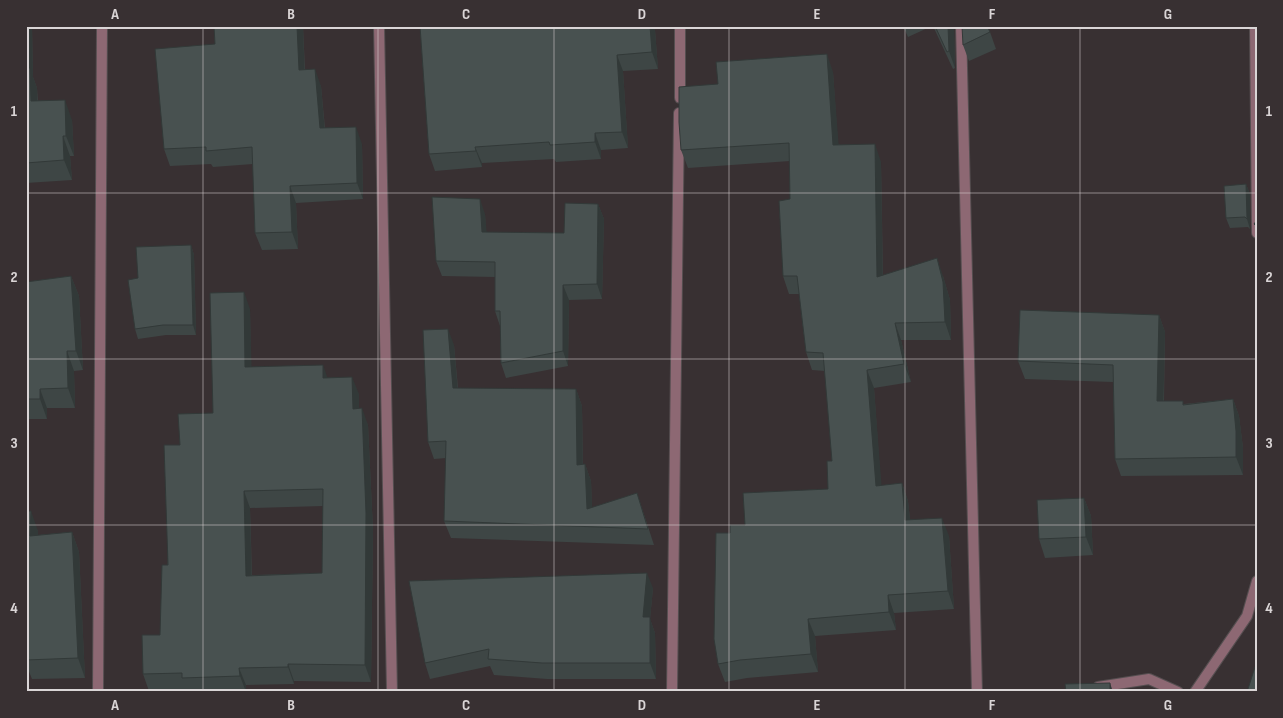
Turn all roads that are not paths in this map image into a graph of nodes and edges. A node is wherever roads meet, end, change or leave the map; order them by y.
1 (102, 26) edge
2 (379, 26) edge
3 (680, 26) edge
4 (961, 26) edge
5 (1255, 26) edge
6 (1257, 233) edge
7 (1257, 581) edge
8 (1083, 689) edge
9 (98, 692) edge
10 (392, 692) edge
11 (672, 692) edge
12 (977, 692) edge
13 (1178, 692) edge
14 (1195, 692) edge

1 - 9 street
2 - 10 street
3 - 11 street
4 - 12 street
5 - 6 street
7 - 14 street
8 - 13 street

